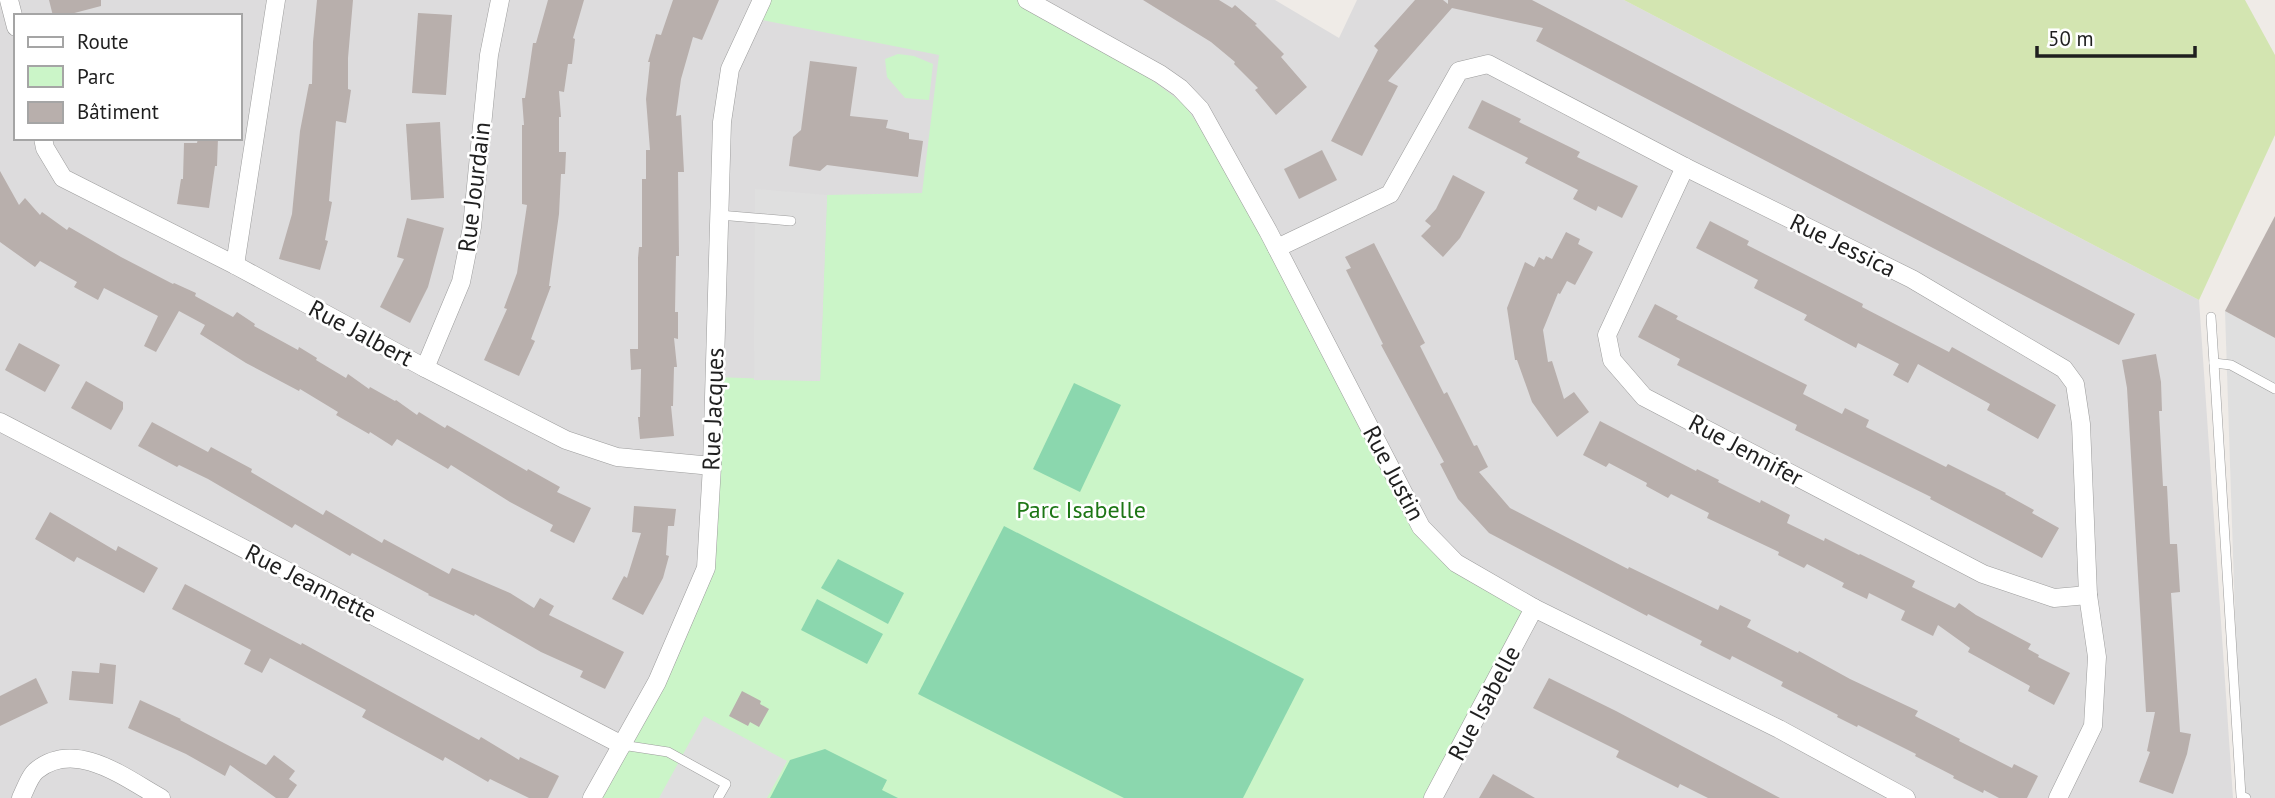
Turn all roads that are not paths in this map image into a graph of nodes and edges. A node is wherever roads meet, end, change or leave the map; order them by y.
1 (9, 0) edge
2 (276, 0) edge
3 (500, 0) edge
4 (762, 0) edge
5 (1027, 0) edge
6 (14, 19) edge
7 (43, 140) edge
8 (1685, 167) junction
9 (719, 215) junction
10 (791, 221) dead end
11 (1277, 248) junction
12 (235, 265) junction
13 (2211, 317) dead end
14 (2214, 363) junction
15 (425, 368) junction
16 (2275, 389) edge
17 (0, 422) edge
18 (712, 466) junction
19 (2088, 595) junction
20 (1534, 608) junction
21 (621, 745) junction
22 (2244, 797) edge
23 (21, 798) edge
24 (160, 798) edge
25 (592, 798) edge
26 (718, 798) edge
27 (1433, 798) edge
28 (1906, 798) edge
29 (2058, 798) edge

1 - 6 street
2 - 12 street
3 - 15 street, Rue Jourdain
4 - 9 street, Rue Jacques
5 - 11 street, Rue Justin
7 - 12 street, Rue Jalbert
8 - 11 street, Rue Jessica
8 - 19 street, Rue Jessica
8 - 19 street, Rue Jennifer
9 - 10 lane
9 - 18 street, Rue Jacques
11 - 20 street, Rue Justin
12 - 15 street, Rue Jalbert
13 - 14 lane
14 - 16 lane
14 - 22 lane
15 - 18 street, Rue Jalbert
17 - 21 street, Rue Jeannette
18 - 21 street, Rue Jacques
19 - 29 street, Rue Jessica
20 - 27 street, Rue Isabelle
20 - 28 street, Rue Justin
21 - 25 street, Rue Jacques
21 - 26 lane
23 - 24 street

